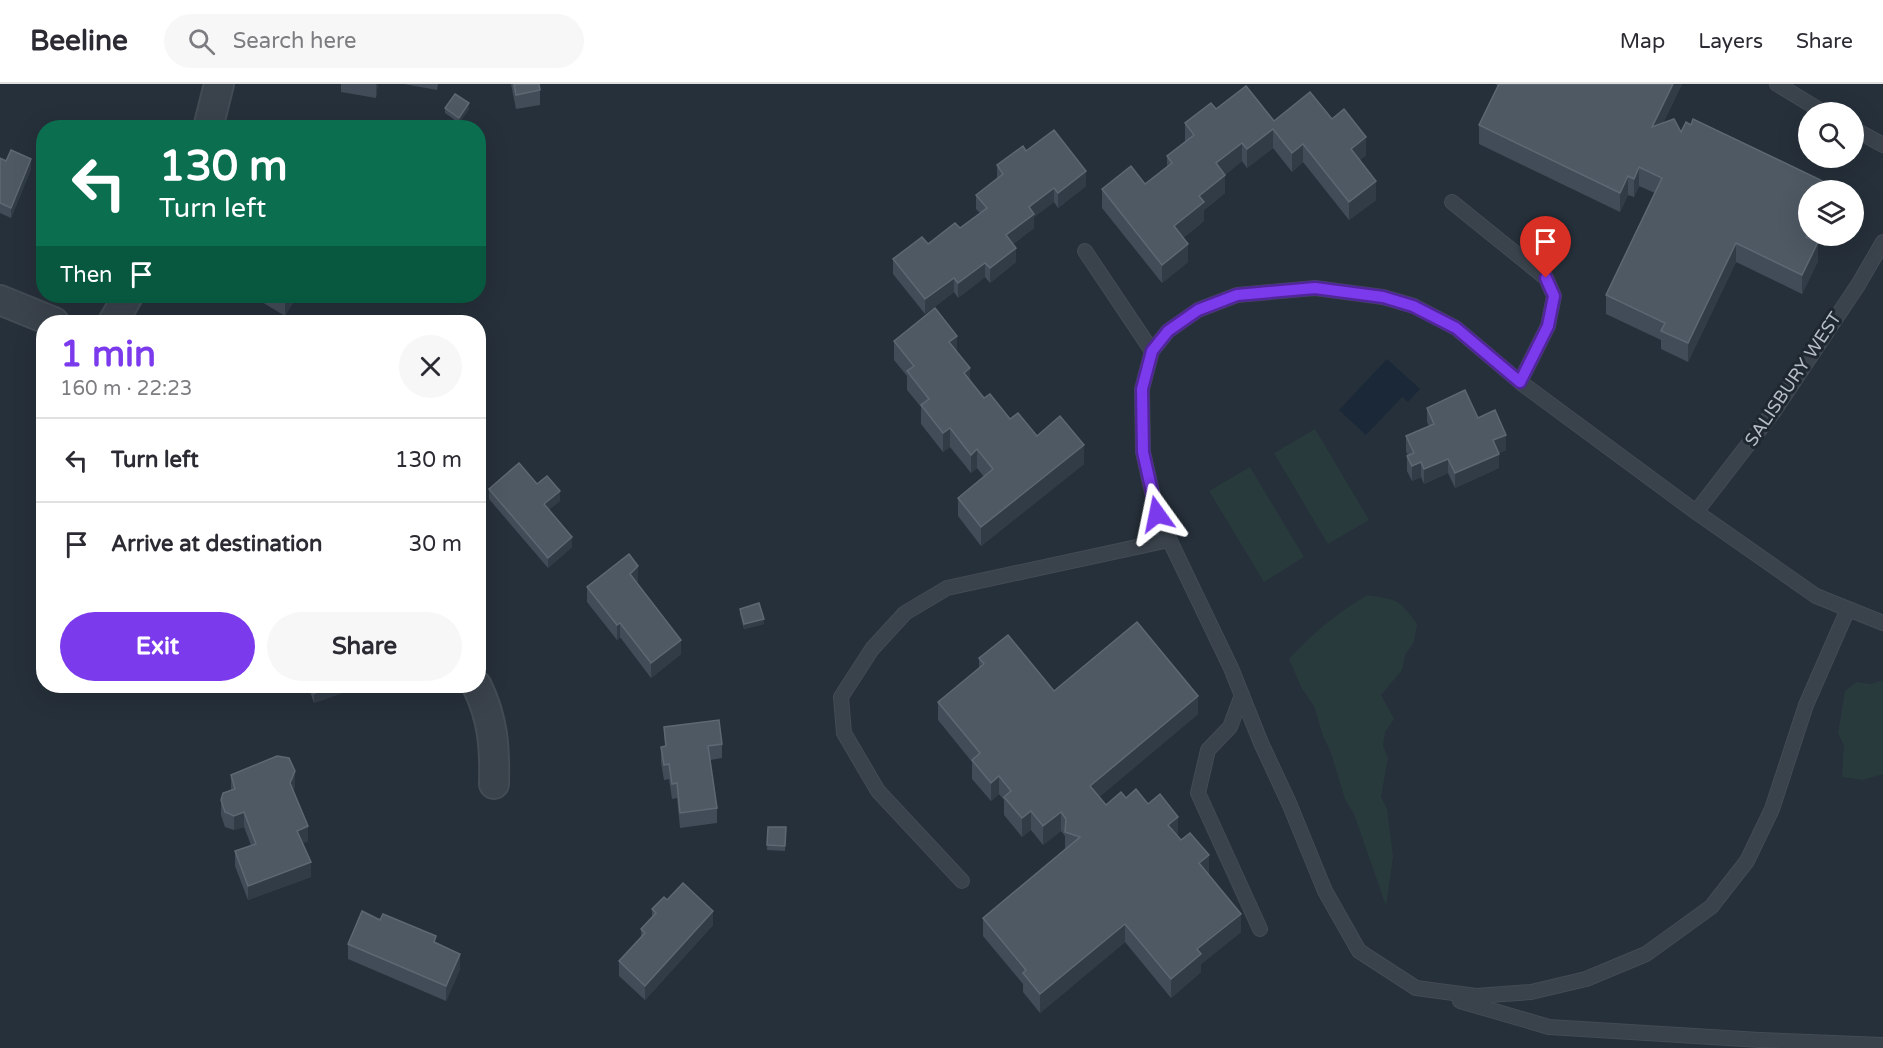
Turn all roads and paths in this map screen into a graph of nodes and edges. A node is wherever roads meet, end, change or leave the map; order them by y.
1 (219, 84) edge
2 (1777, 84) edge
3 (1807, 102) edge
4 (210, 120) edge
5 (1864, 135) edge
6 (1883, 145) edge
7 (1452, 202) dead end
8 (1883, 242) edge
9 (1085, 251) dead end
10 (0, 300) edge
11 (37, 315) edge
12 (1152, 351) junction
13 (1520, 382) junction
14 (1696, 513) junction
15 (1169, 540) junction
16 (1848, 609) junction
17 (1883, 623) edge
18 (480, 693) edge
19 (1242, 695) junction
20 (494, 784) dead end
21 (962, 881) dead end
22 (1260, 929) dead end
23 (1416, 988) junction
24 (1883, 1045) edge

1 - 4 street
2 - 3 lane
5 - 6 lane
7 - 13 lane
8 - 14 lane, SALISBURY WEST
9 - 12 lane
10 - 11 street
12 - 13 lane
12 - 15 lane
13 - 14 lane
14 - 16 lane
15 - 19 lane
15 - 21 lane
16 - 17 lane
16 - 23 lane
18 - 20 street
19 - 22 lane
19 - 23 lane
23 - 24 lane

